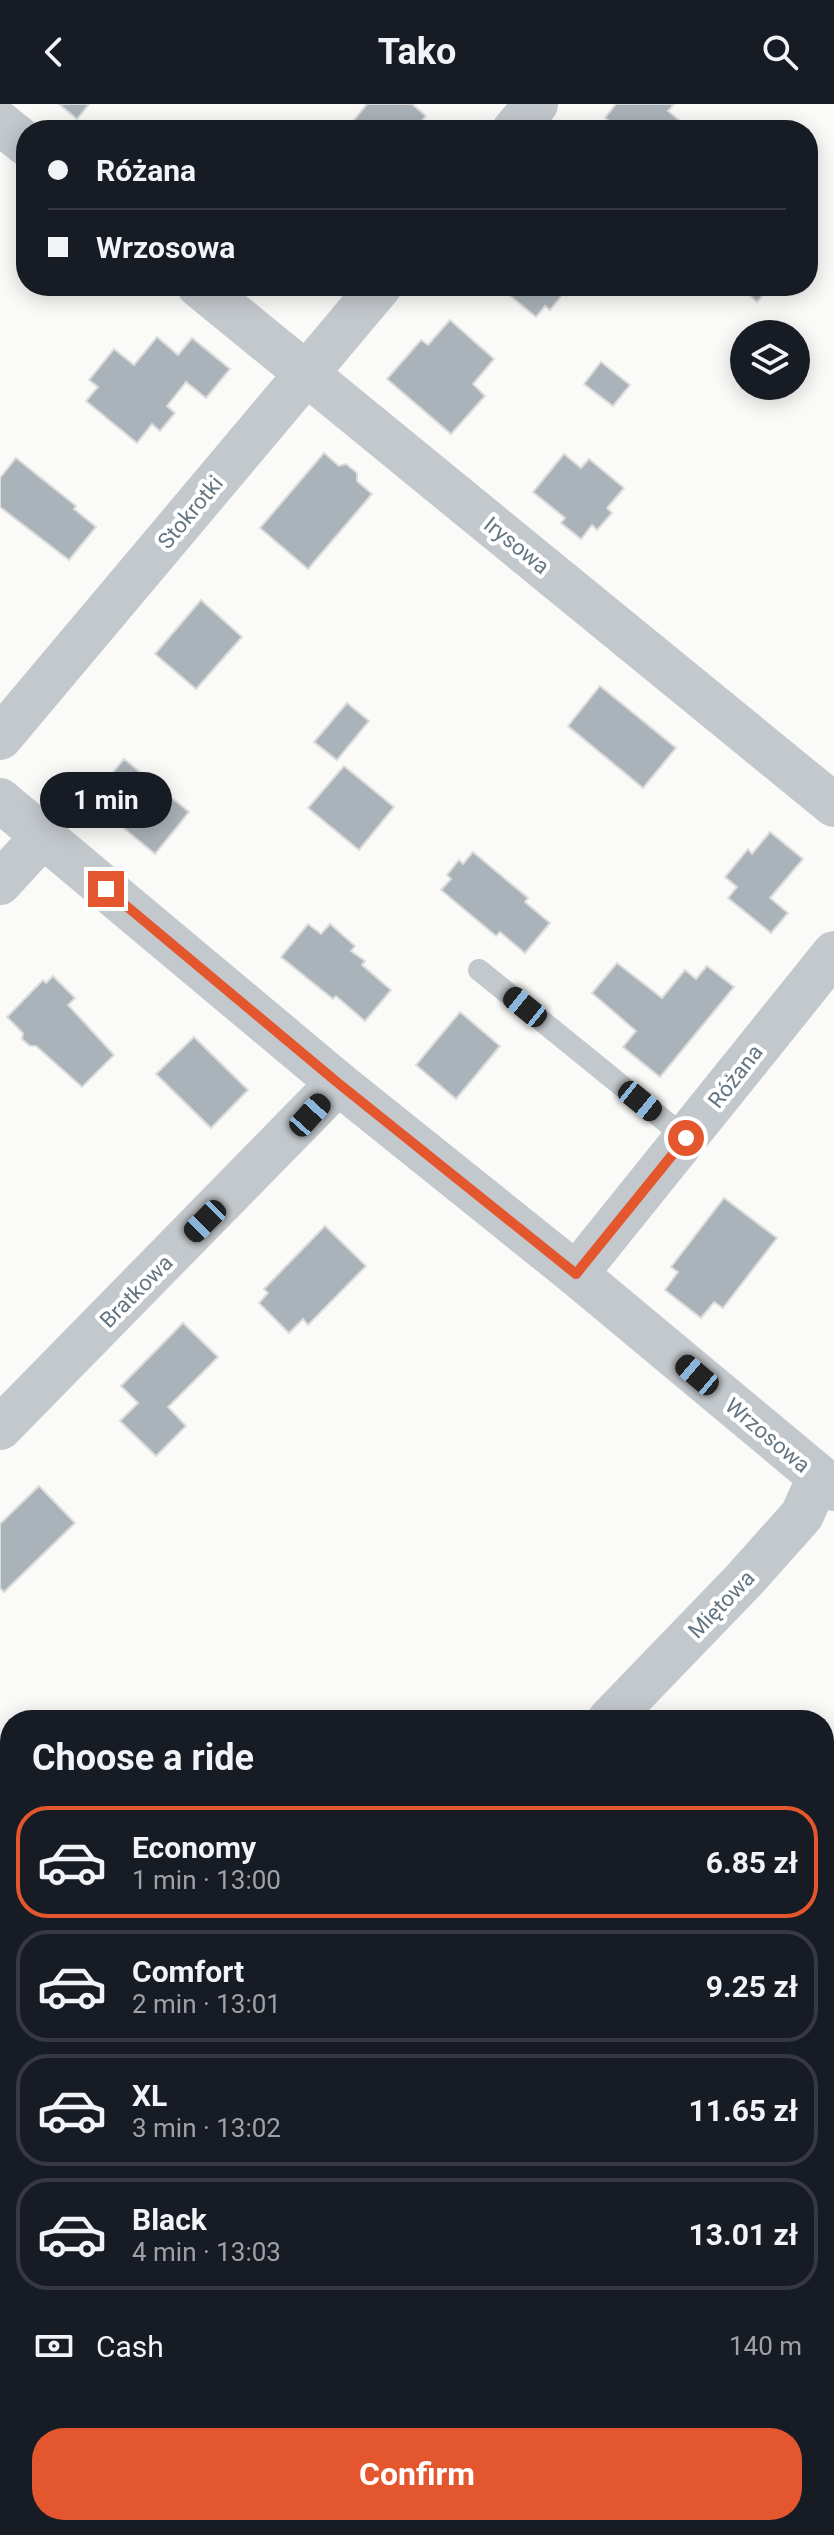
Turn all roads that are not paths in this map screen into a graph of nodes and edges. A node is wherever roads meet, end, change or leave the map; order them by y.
1 (536, 104) edge
2 (522, 120) edge
3 (0, 123) edge
4 (16, 136) edge
5 (211, 296) edge
6 (371, 296) edge
7 (306, 373) junction
8 (0, 738) edge
9 (0, 800) edge
10 (834, 805) edge
11 (43, 836) junction
12 (0, 883) edge
13 (834, 953) edge
14 (479, 970) dead end
15 (338, 1083) junction
16 (686, 1138) junction
17 (576, 1274) junction
18 (0, 1428) edge
19 (826, 1483) edge
20 (619, 1710) edge

1 - 2 street
3 - 4 street
5 - 7 street, Irysowa
6 - 7 street, Stokrotki
7 - 8 street, Stokrotki
7 - 10 street, Irysowa
9 - 11 street, Wrzosowa
11 - 12 street
11 - 15 street, Wrzosowa
13 - 16 street, Różana
14 - 16 lane
15 - 17 street, Wrzosowa
15 - 18 street, Bratkowa
16 - 17 street, Różana
17 - 19 street, Wrzosowa
19 - 20 street, Miętowa

